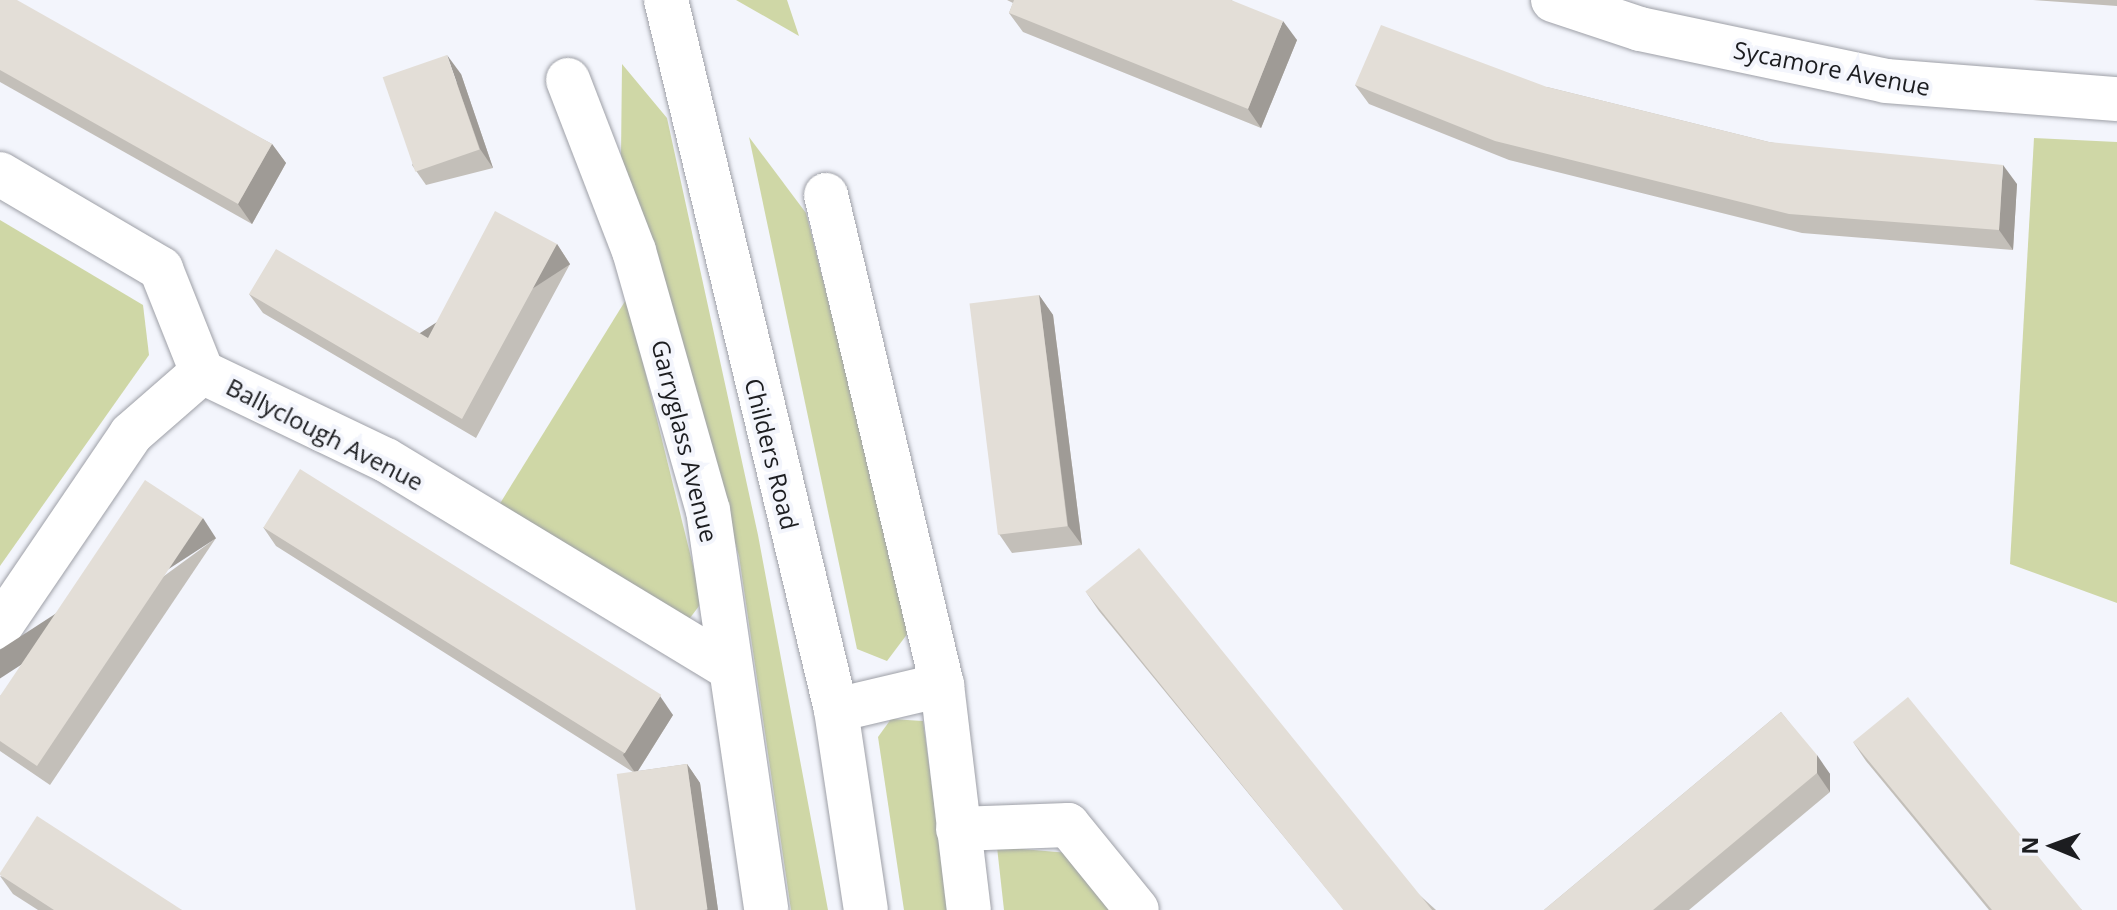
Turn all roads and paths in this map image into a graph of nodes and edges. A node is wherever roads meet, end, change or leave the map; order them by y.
1 (666, 0) edge
2 (1553, 0) edge
3 (568, 80) dead end
4 (2117, 99) edge
5 (0, 174) edge
6 (826, 195) dead end
7 (202, 372) junction
8 (0, 627) edge
9 (728, 667) junction
10 (942, 685) junction
11 (836, 710) junction
12 (958, 829) junction
13 (766, 910) edge
14 (866, 910) edge
15 (969, 910) edge
16 (1137, 910) edge

1 - 11 street, Childers Road
2 - 4 street, Sycamore Avenue
3 - 9 street, Garryglass Avenue
5 - 7 street
6 - 10 street
7 - 8 street, Ballyclough Avenue
7 - 9 street, Ballyclough Avenue
9 - 13 street, Garryglass Avenue
10 - 11 street
10 - 12 street
11 - 14 street, Childers Road
12 - 15 street
12 - 16 street

